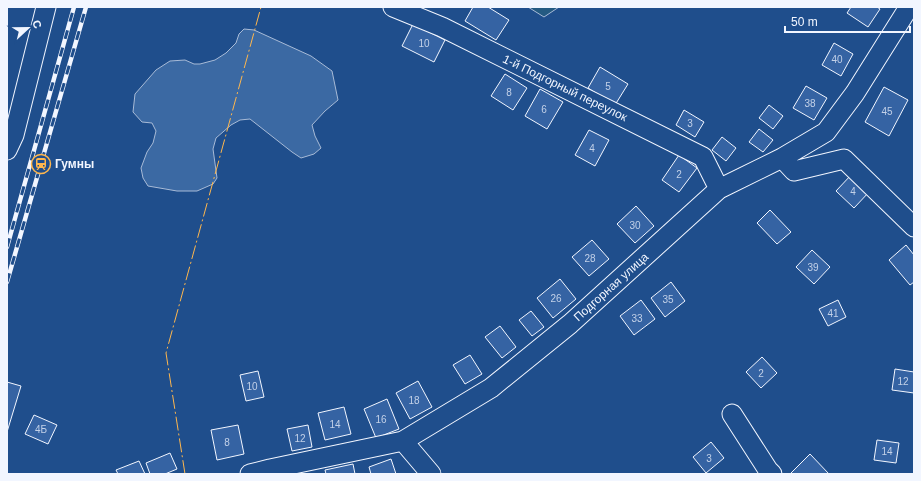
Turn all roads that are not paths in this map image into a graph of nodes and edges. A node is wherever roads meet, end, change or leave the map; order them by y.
1 (46, 7) edge
2 (393, 7) edge
3 (909, 7) edge
4 (7, 150) edge
5 (782, 158) junction
6 (719, 189) junction
7 (914, 227) edge
8 (732, 414) dead end
9 (403, 441) junction
10 (250, 474) edge
11 (431, 474) edge
12 (772, 474) edge

1 - 4 street
2 - 6 street, 1-й Подгорный переулок
3 - 5 street, Подгорная улица
5 - 6 street, Подгорная улица
5 - 7 street
6 - 9 street, Подгорная улица
8 - 12 street
9 - 10 street, Подгорная улица
9 - 11 street

